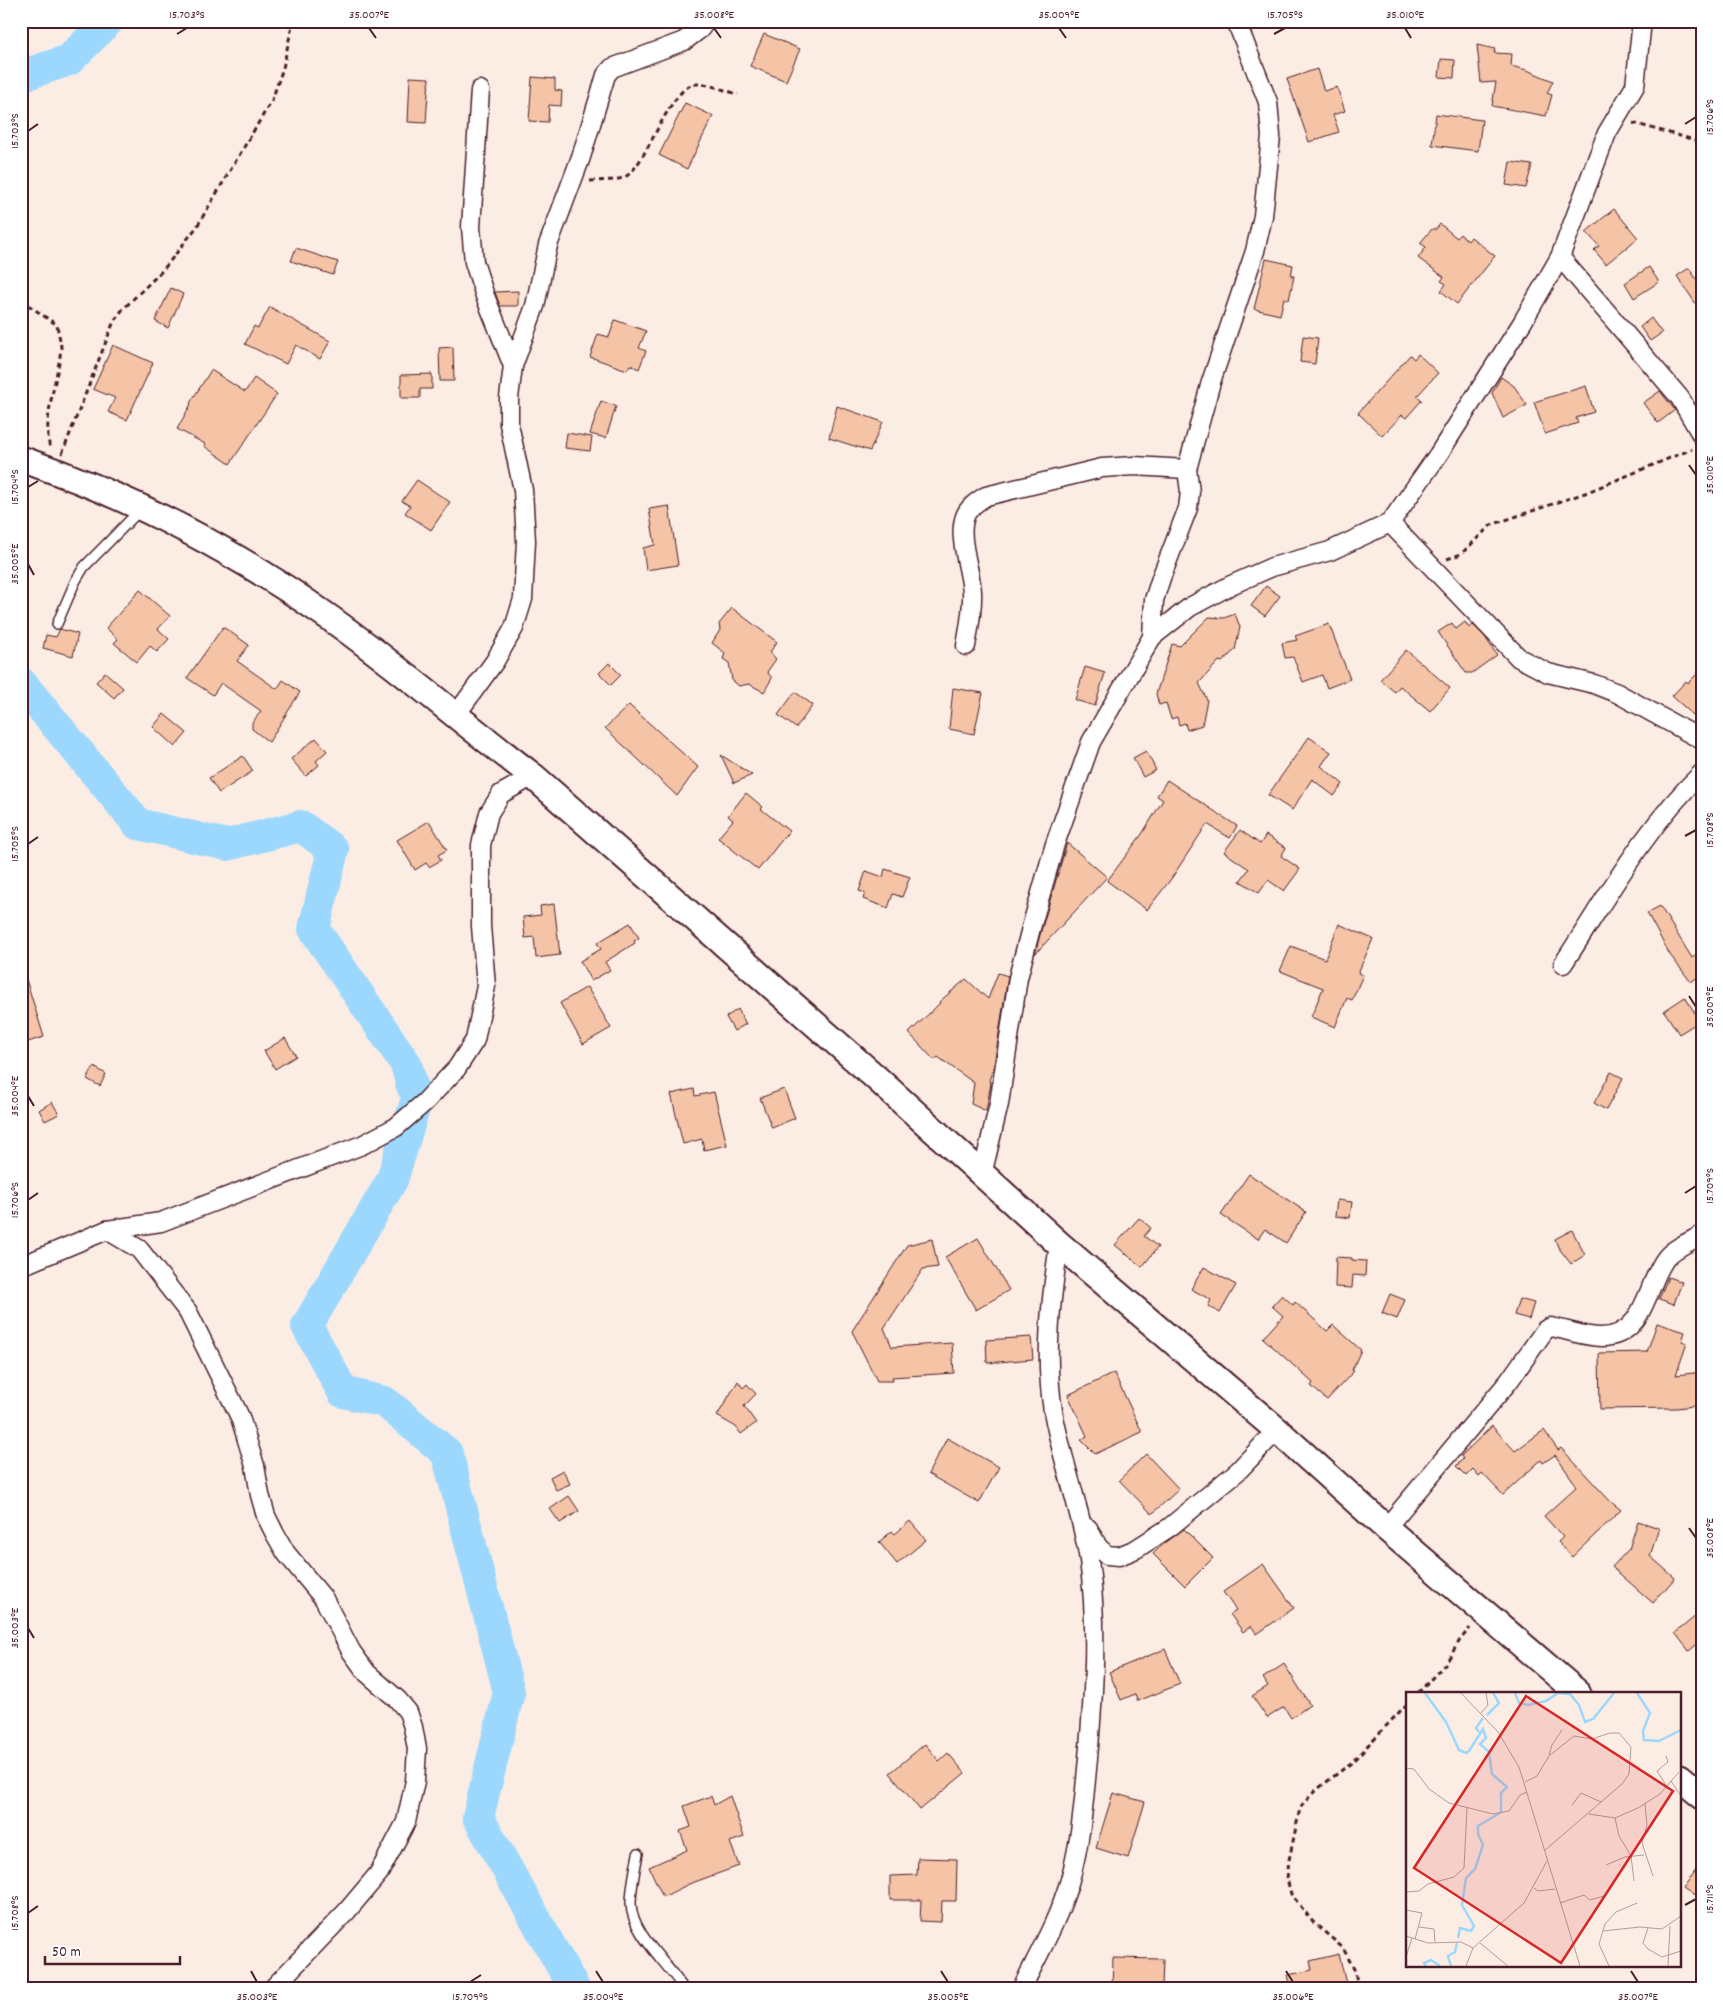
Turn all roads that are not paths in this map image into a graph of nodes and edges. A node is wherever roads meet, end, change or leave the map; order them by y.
1 (706, 21) edge
2 (1236, 21) edge
3 (1642, 21) edge
4 (480, 90) dead end
5 (1560, 256) junction
6 (513, 366) junction
7 (1697, 442) edge
8 (21, 459) edge
9 (1187, 469) junction
10 (143, 507) junction
11 (1390, 523) junction
12 (57, 624) dead end
13 (1152, 637) junction
14 (966, 646) dead end
15 (456, 715) junction
16 (1702, 740) edge
17 (1702, 772) edge
18 (533, 776) junction
19 (1564, 964) dead end
20 (982, 1175) junction
21 (107, 1230) junction
22 (1702, 1234) edge
23 (1059, 1244) junction
24 (21, 1266) edge
25 (1277, 1430) junction
26 (1078, 1505) junction
27 (1386, 1528) junction
28 (1577, 1692) edge
29 (1680, 1778) edge
30 (1702, 1796) edge
31 (638, 1854) dead end
32 (273, 1988) edge
33 (683, 1988) edge
34 (1022, 1988) edge

1 - 6 street
2 - 9 street
3 - 5 street
4 - 6 street
5 - 7 street
5 - 11 street
6 - 15 street
8 - 10 main road
9 - 13 street
9 - 14 street
10 - 12 lane
10 - 15 main road
11 - 13 street
11 - 16 street
13 - 20 street
15 - 18 main road
17 - 19 street
18 - 20 main road
18 - 21 street
20 - 23 main road
21 - 24 street
21 - 32 street
22 - 27 street
23 - 25 main road
23 - 26 street
25 - 26 street
25 - 27 main road
26 - 34 street
27 - 28 main road
29 - 30 main road
31 - 33 lane

